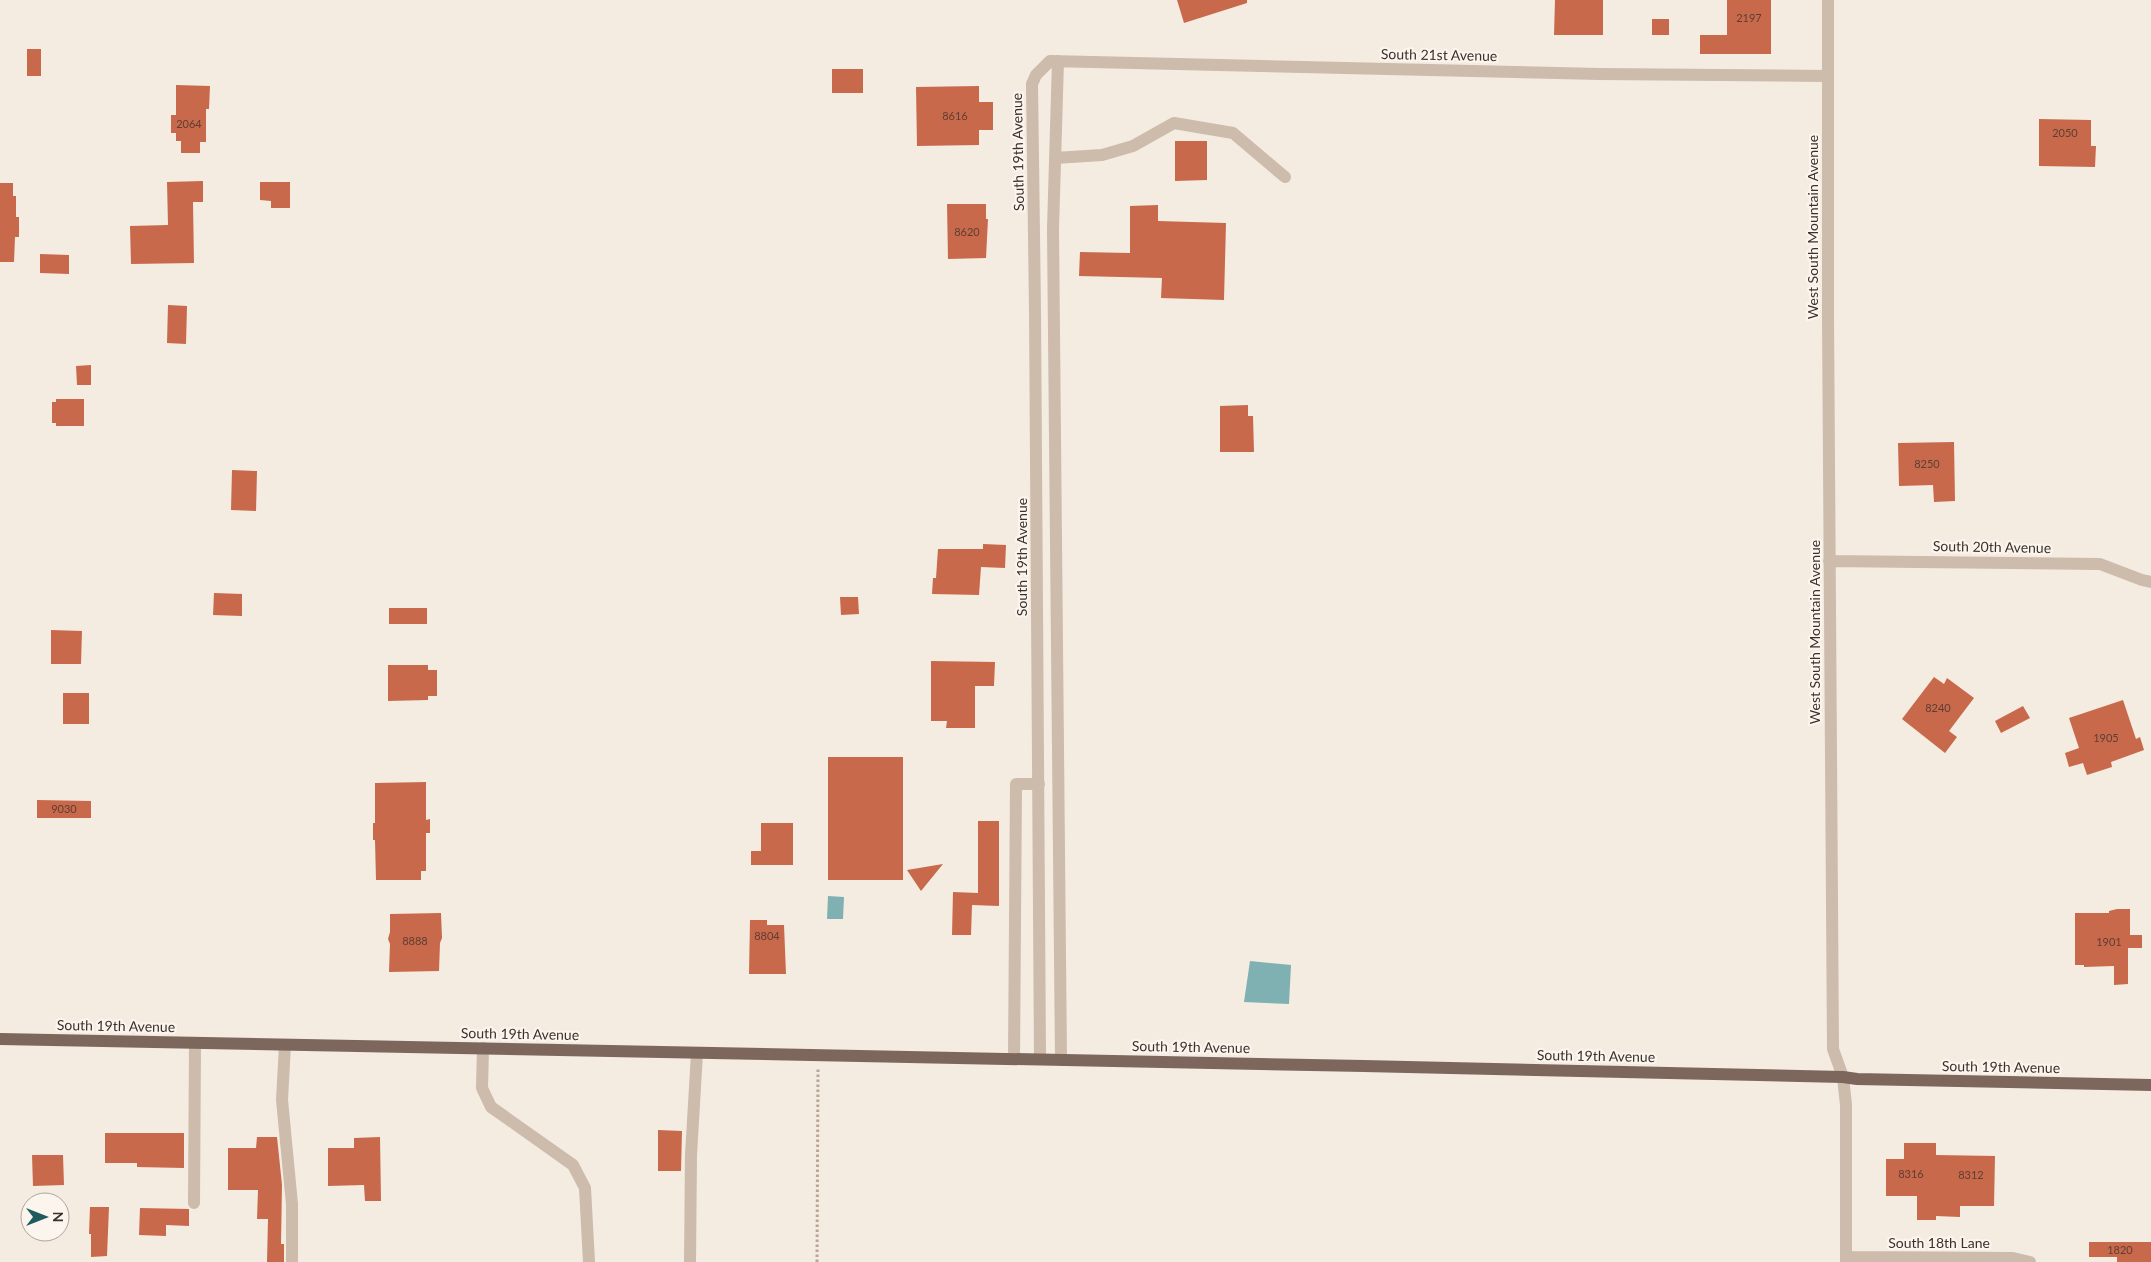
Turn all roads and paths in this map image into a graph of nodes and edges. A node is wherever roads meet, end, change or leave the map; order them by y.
1 (1828, 0) edge
2 (1054, 61) junction
3 (1828, 76) junction
4 (1055, 158) junction
5 (1285, 177) dead end
6 (1829, 561) junction
7 (2151, 582) edge
8 (1039, 784) junction
9 (0, 1039) edge
10 (195, 1043) junction
11 (285, 1045) junction
12 (483, 1048) junction
13 (697, 1053) junction
14 (818, 1056) junction
15 (1014, 1058) junction
16 (1040, 1059) junction
17 (1061, 1060) junction
18 (1843, 1077) junction
19 (2151, 1084) edge
20 (194, 1203) dead end
21 (1846, 1260) edge
22 (292, 1262) edge
23 (590, 1262) edge
24 (690, 1262) edge
25 (817, 1262) edge
26 (2030, 1262) edge

1 - 3 street, West South Mountain Avenue
2 - 3 street, South 21st Avenue
2 - 4 street
2 - 8 street, South 19th Avenue
3 - 6 street, West South Mountain Avenue
4 - 5 street
4 - 17 street
6 - 7 street, South 20th Avenue
6 - 18 street, West South Mountain Avenue
8 - 15 street
8 - 16 street, South 19th Avenue
9 - 10 main road, South 19th Avenue
10 - 11 main road, South 19th Avenue
10 - 20 street
11 - 12 main road, South 19th Avenue
11 - 22 street
12 - 13 main road, South 19th Avenue
12 - 23 street
13 - 14 main road, South 19th Avenue
13 - 24 street
14 - 15 main road, South 19th Avenue
14 - 25 path
15 - 16 main road, South 19th Avenue
16 - 17 main road, South 19th Avenue
17 - 18 main road, South 19th Avenue
18 - 19 main road, South 19th Avenue
18 - 21 street, West South Mountain Avenue
21 - 26 street, South 18th Lane

